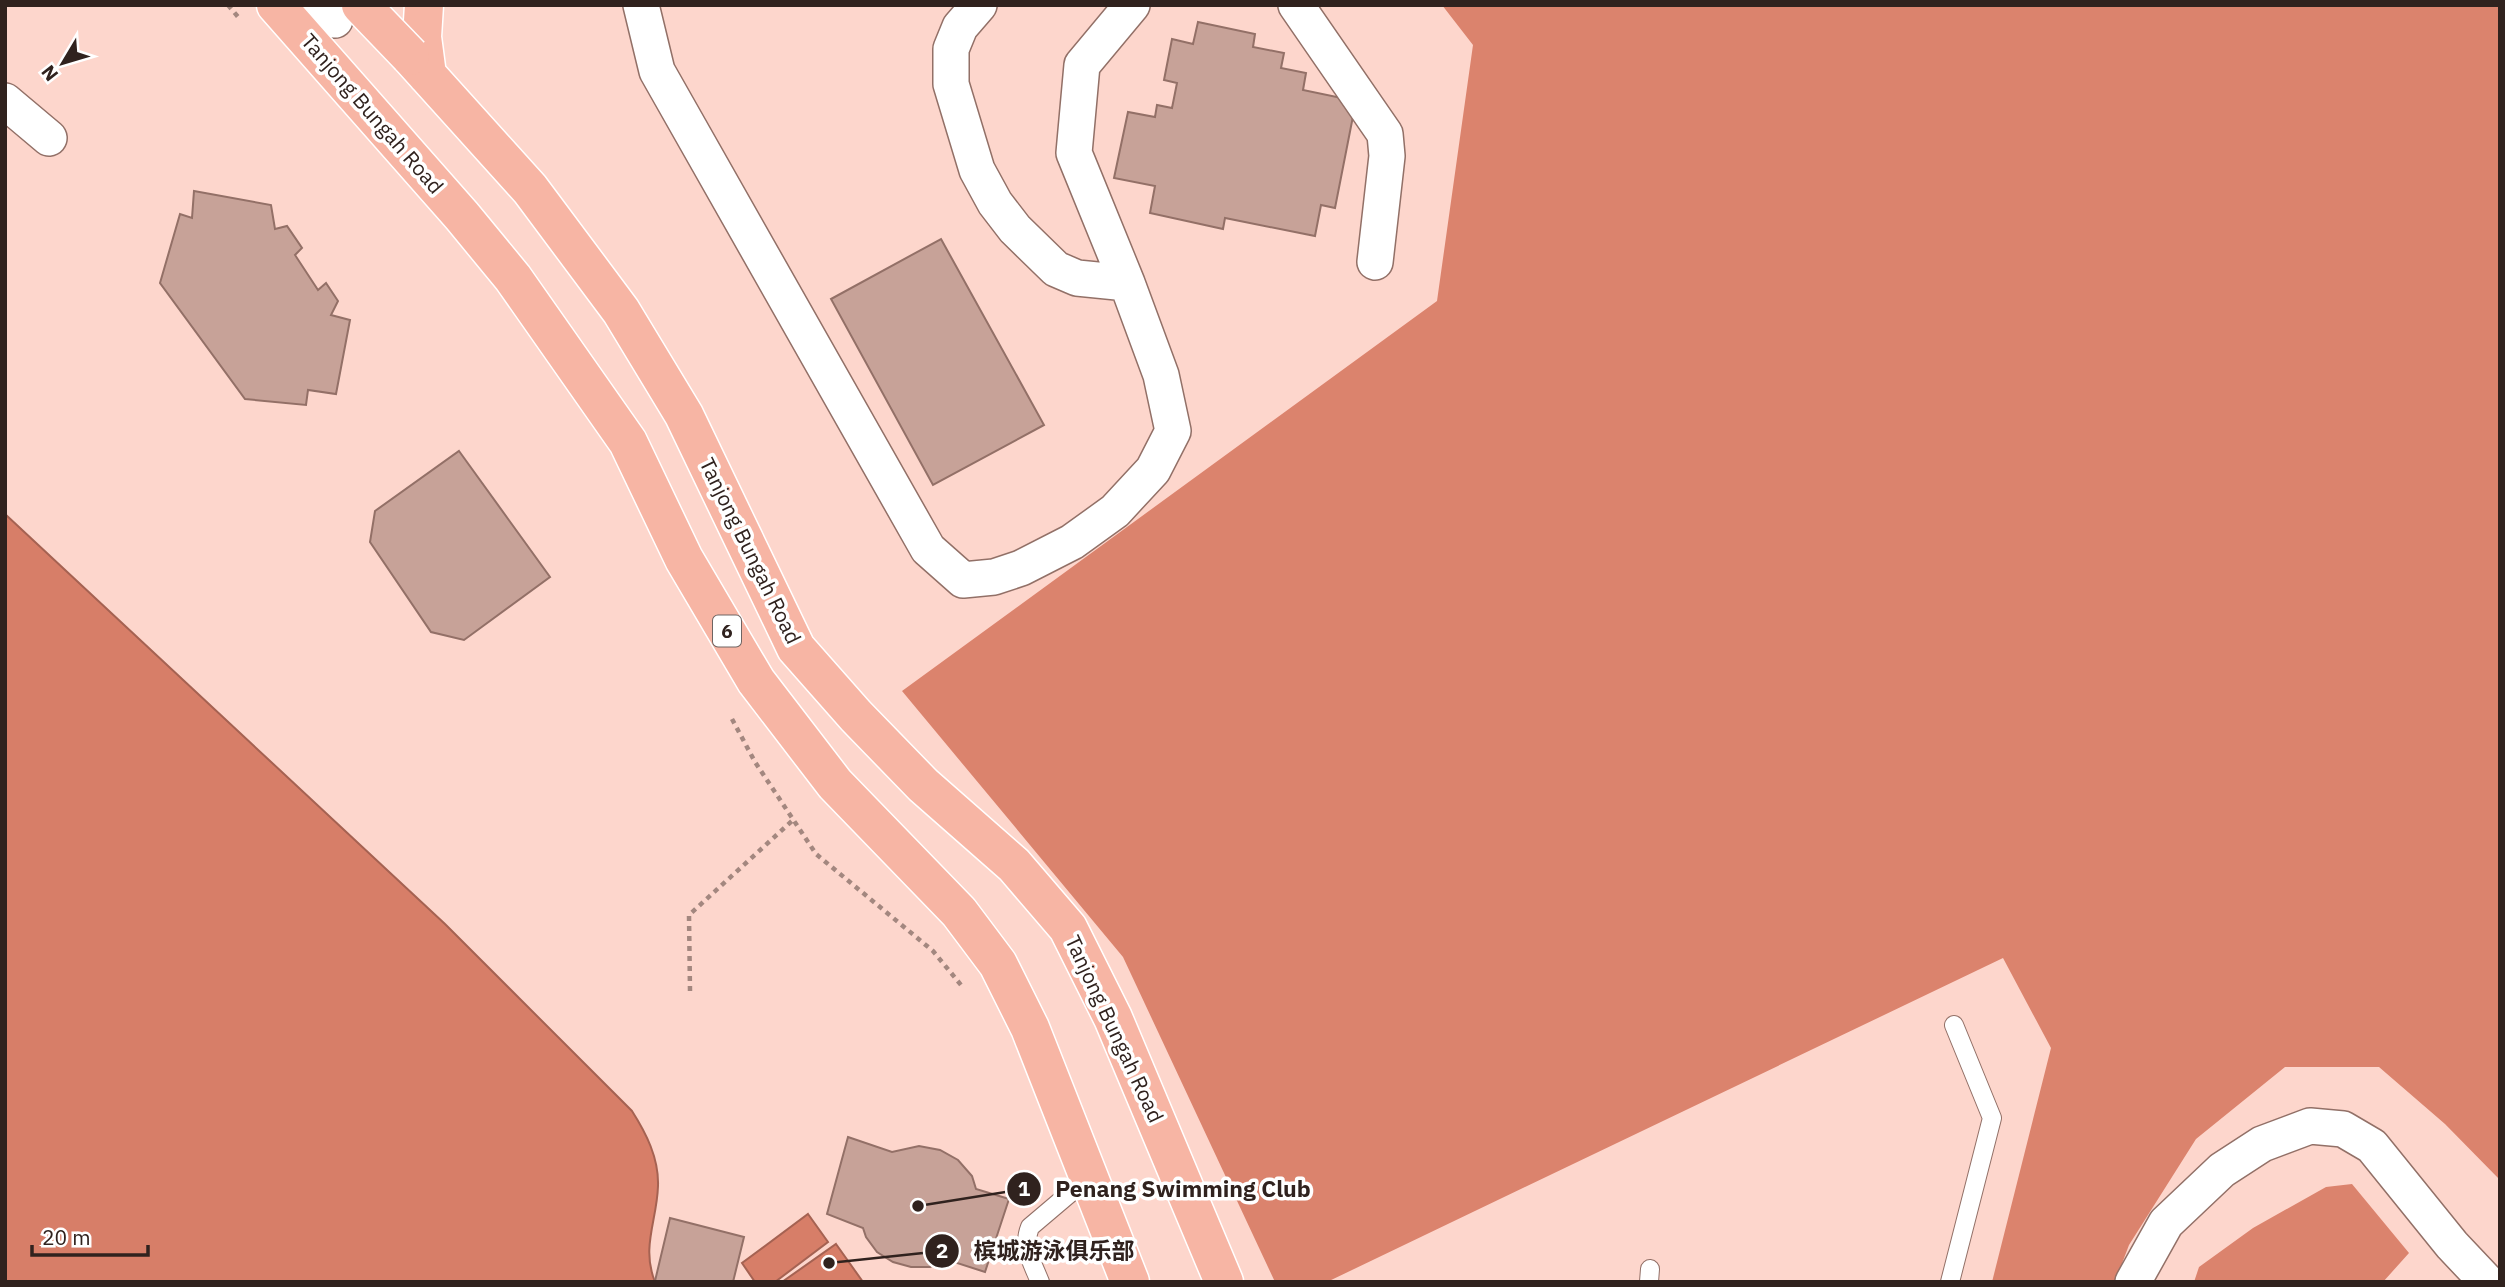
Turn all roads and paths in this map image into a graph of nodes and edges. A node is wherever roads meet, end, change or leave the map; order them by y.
1 (276, 5) edge
2 (424, 5) edge
3 (640, 5) edge
4 (979, 5) edge
5 (1132, 5) edge
6 (1296, 5) edge
7 (334, 10) edge
8 (419, 66) junction
9 (5, 101) edge
10 (49, 138) dead end
11 (1375, 262) dead end
12 (1127, 282) junction
13 (793, 820) dead end
14 (690, 990) dead end
15 (1954, 1025) dead end
16 (1089, 1177) junction
17 (1041, 1282) edge
18 (1130, 1282) edge
19 (1224, 1282) edge
20 (1950, 1282) edge
21 (2133, 1282) edge
22 (2487, 1282) edge

1 - 16 main road, Tanjong Bungah Road / 6
2 - 8 main road
3 - 12 street
4 - 12 street
5 - 12 street
6 - 11 street
7 - 8 main road, Tanjong Bungah Road, bridge
8 - 19 main road, Tanjong Bungah Road
9 - 10 street
13 - 14 path
15 - 20 lane
16 - 17 lane
16 - 18 main road, Tanjong Bungah Road / 6
21 - 22 street

